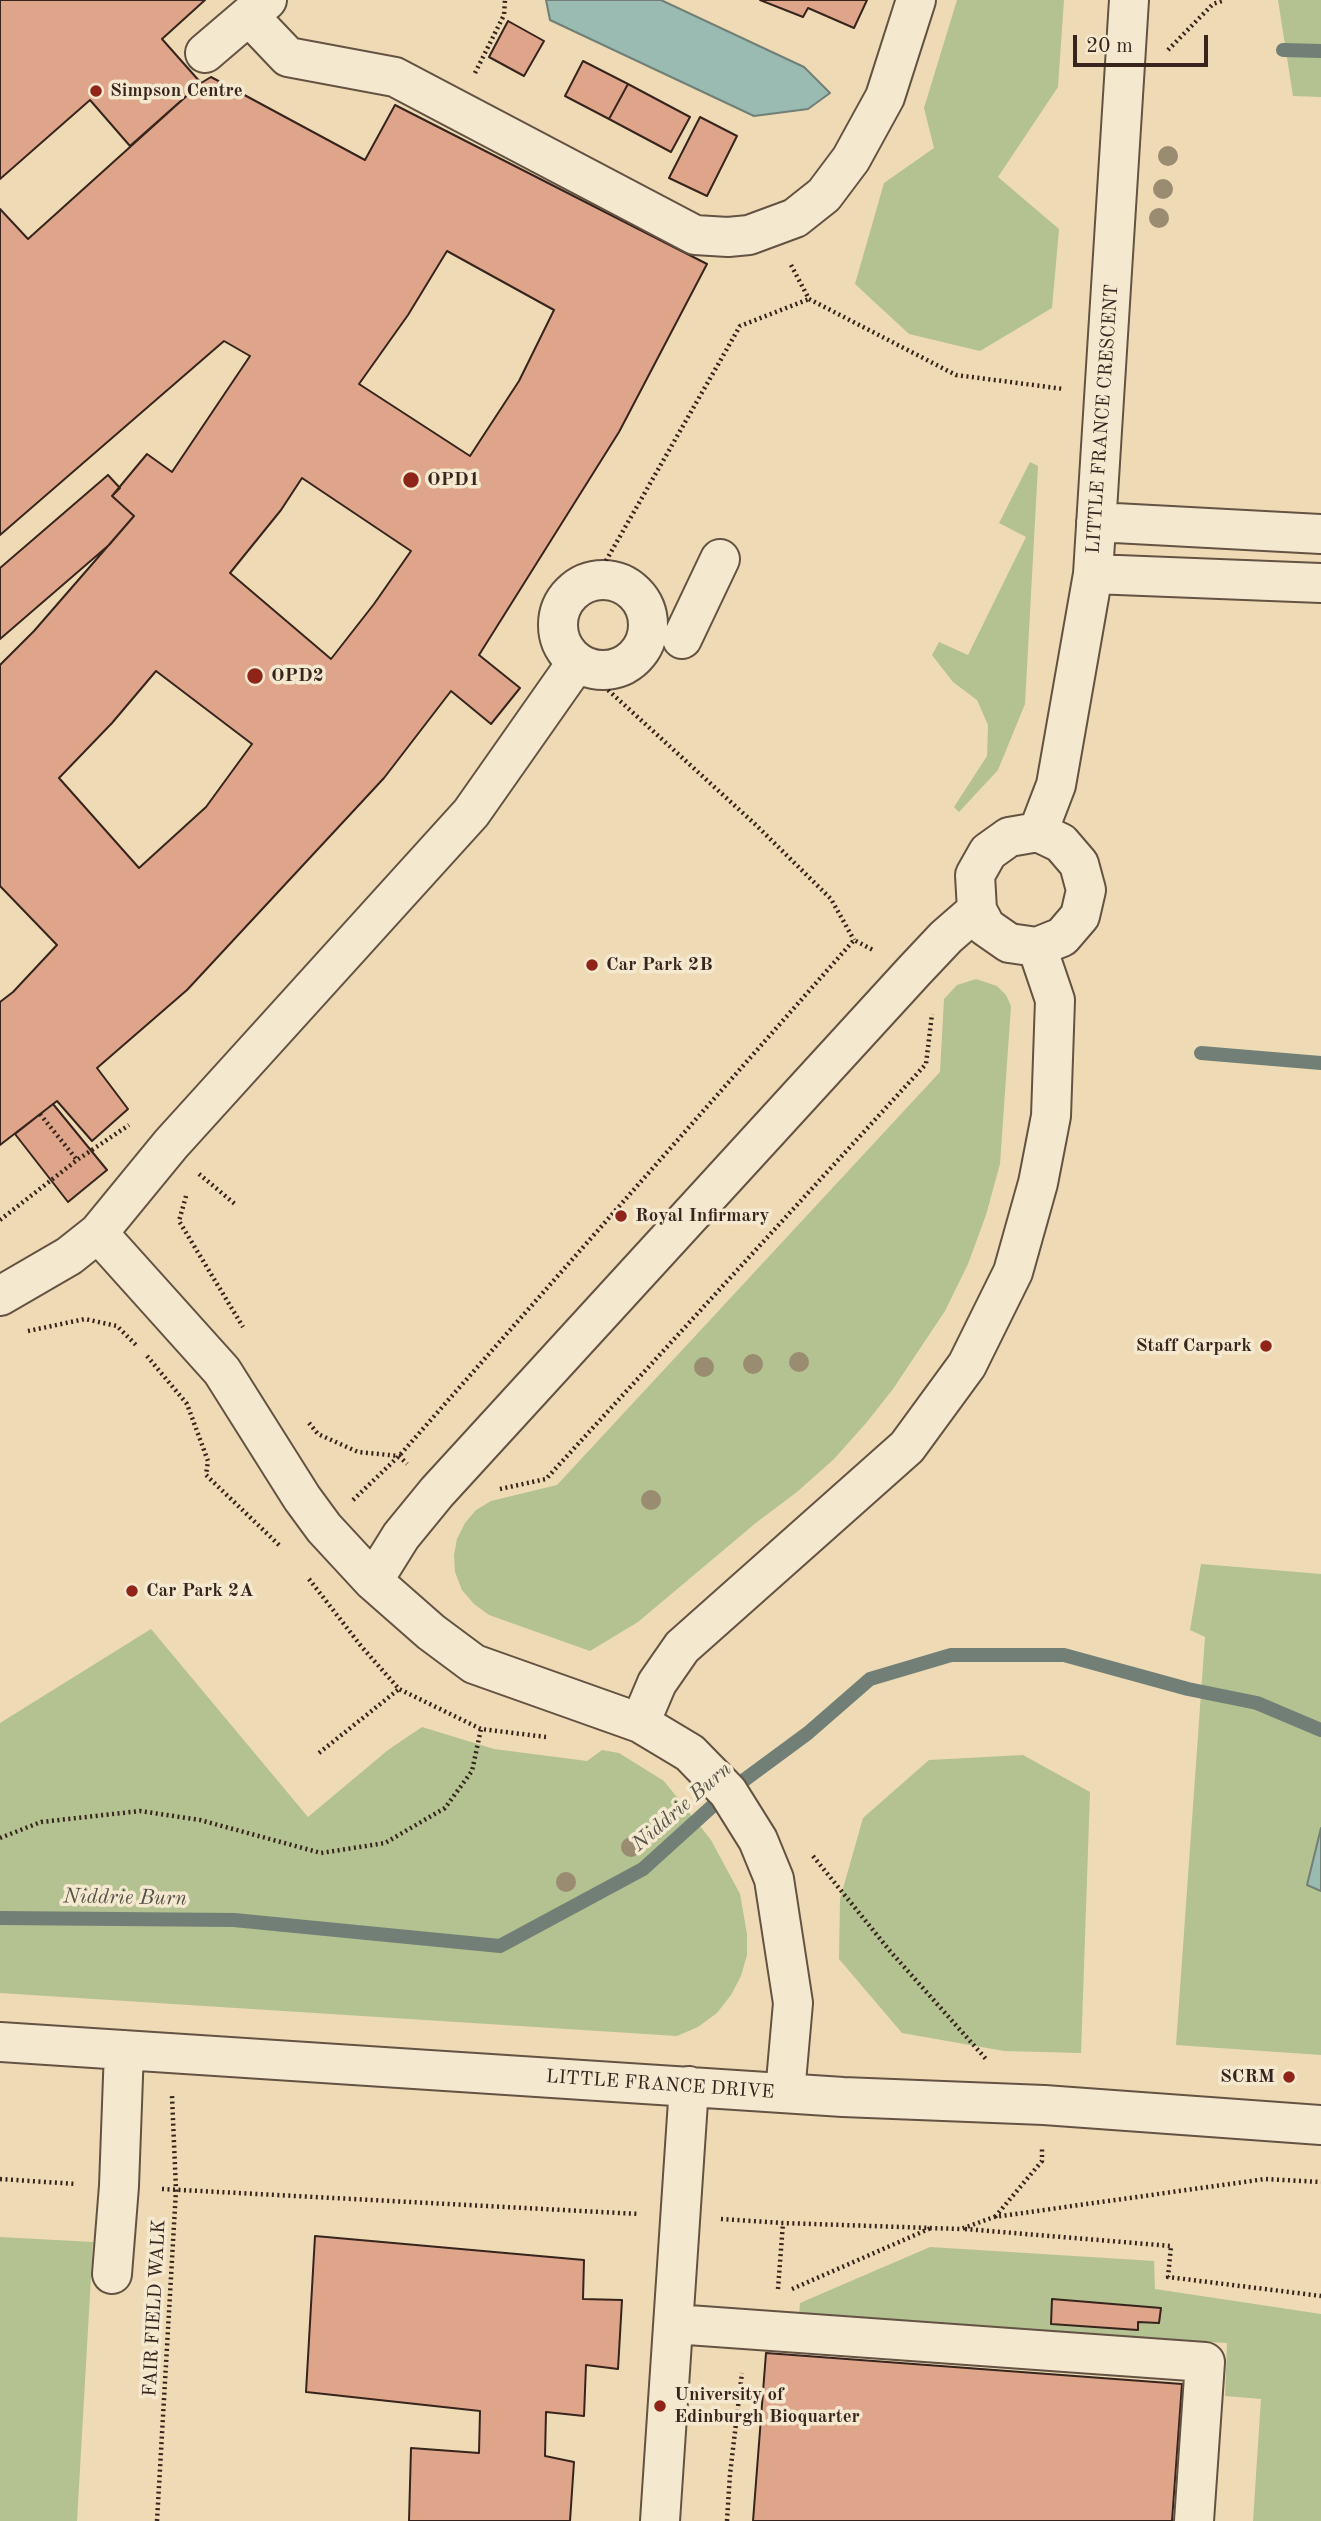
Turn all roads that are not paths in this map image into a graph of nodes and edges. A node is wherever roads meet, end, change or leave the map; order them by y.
1 (916, 0) edge
2 (1129, 0) edge
3 (258, 8) edge
4 (205, 53) dead end
5 (1096, 522) junction
6 (1321, 534) edge
7 (720, 559) dead end
8 (1093, 574) junction
9 (1321, 583) edge
10 (682, 639) dead end
11 (577, 662) junction
12 (1038, 832) junction
13 (976, 910) junction
14 (1037, 947) junction
15 (98, 1233) junction
16 (0, 1296) edge
17 (373, 1581) junction
18 (640, 1723) junction
19 (0, 2042) edge
20 (124, 2050) junction
21 (689, 2086) junction
22 (785, 2093) junction
23 (1321, 2125) edge
24 (113, 2274) dead end
25 (674, 2324) junction
26 (660, 2521) edge
27 (1194, 2521) edge

1 - 3 street
2 - 5 street, LITTLE FRANCE CRESCENT
3 - 4 street
5 - 6 street
5 - 8 street, LITTLE FRANCE CRESCENT
7 - 10 street
8 - 9 street
8 - 12 street, LITTLE FRANCE CRESCENT
11 - 11 street
11 - 15 street
12 - 13 street
12 - 14 street
13 - 14 street
13 - 17 street
14 - 18 street
15 - 16 street
15 - 17 street
17 - 18 street
18 - 22 street
19 - 20 street, LITTLE FRANCE DRIVE
20 - 21 street, LITTLE FRANCE DRIVE
20 - 24 street
21 - 22 street, LITTLE FRANCE DRIVE
21 - 25 street
22 - 23 street, LITTLE FRANCE DRIVE
25 - 26 street
25 - 27 street

